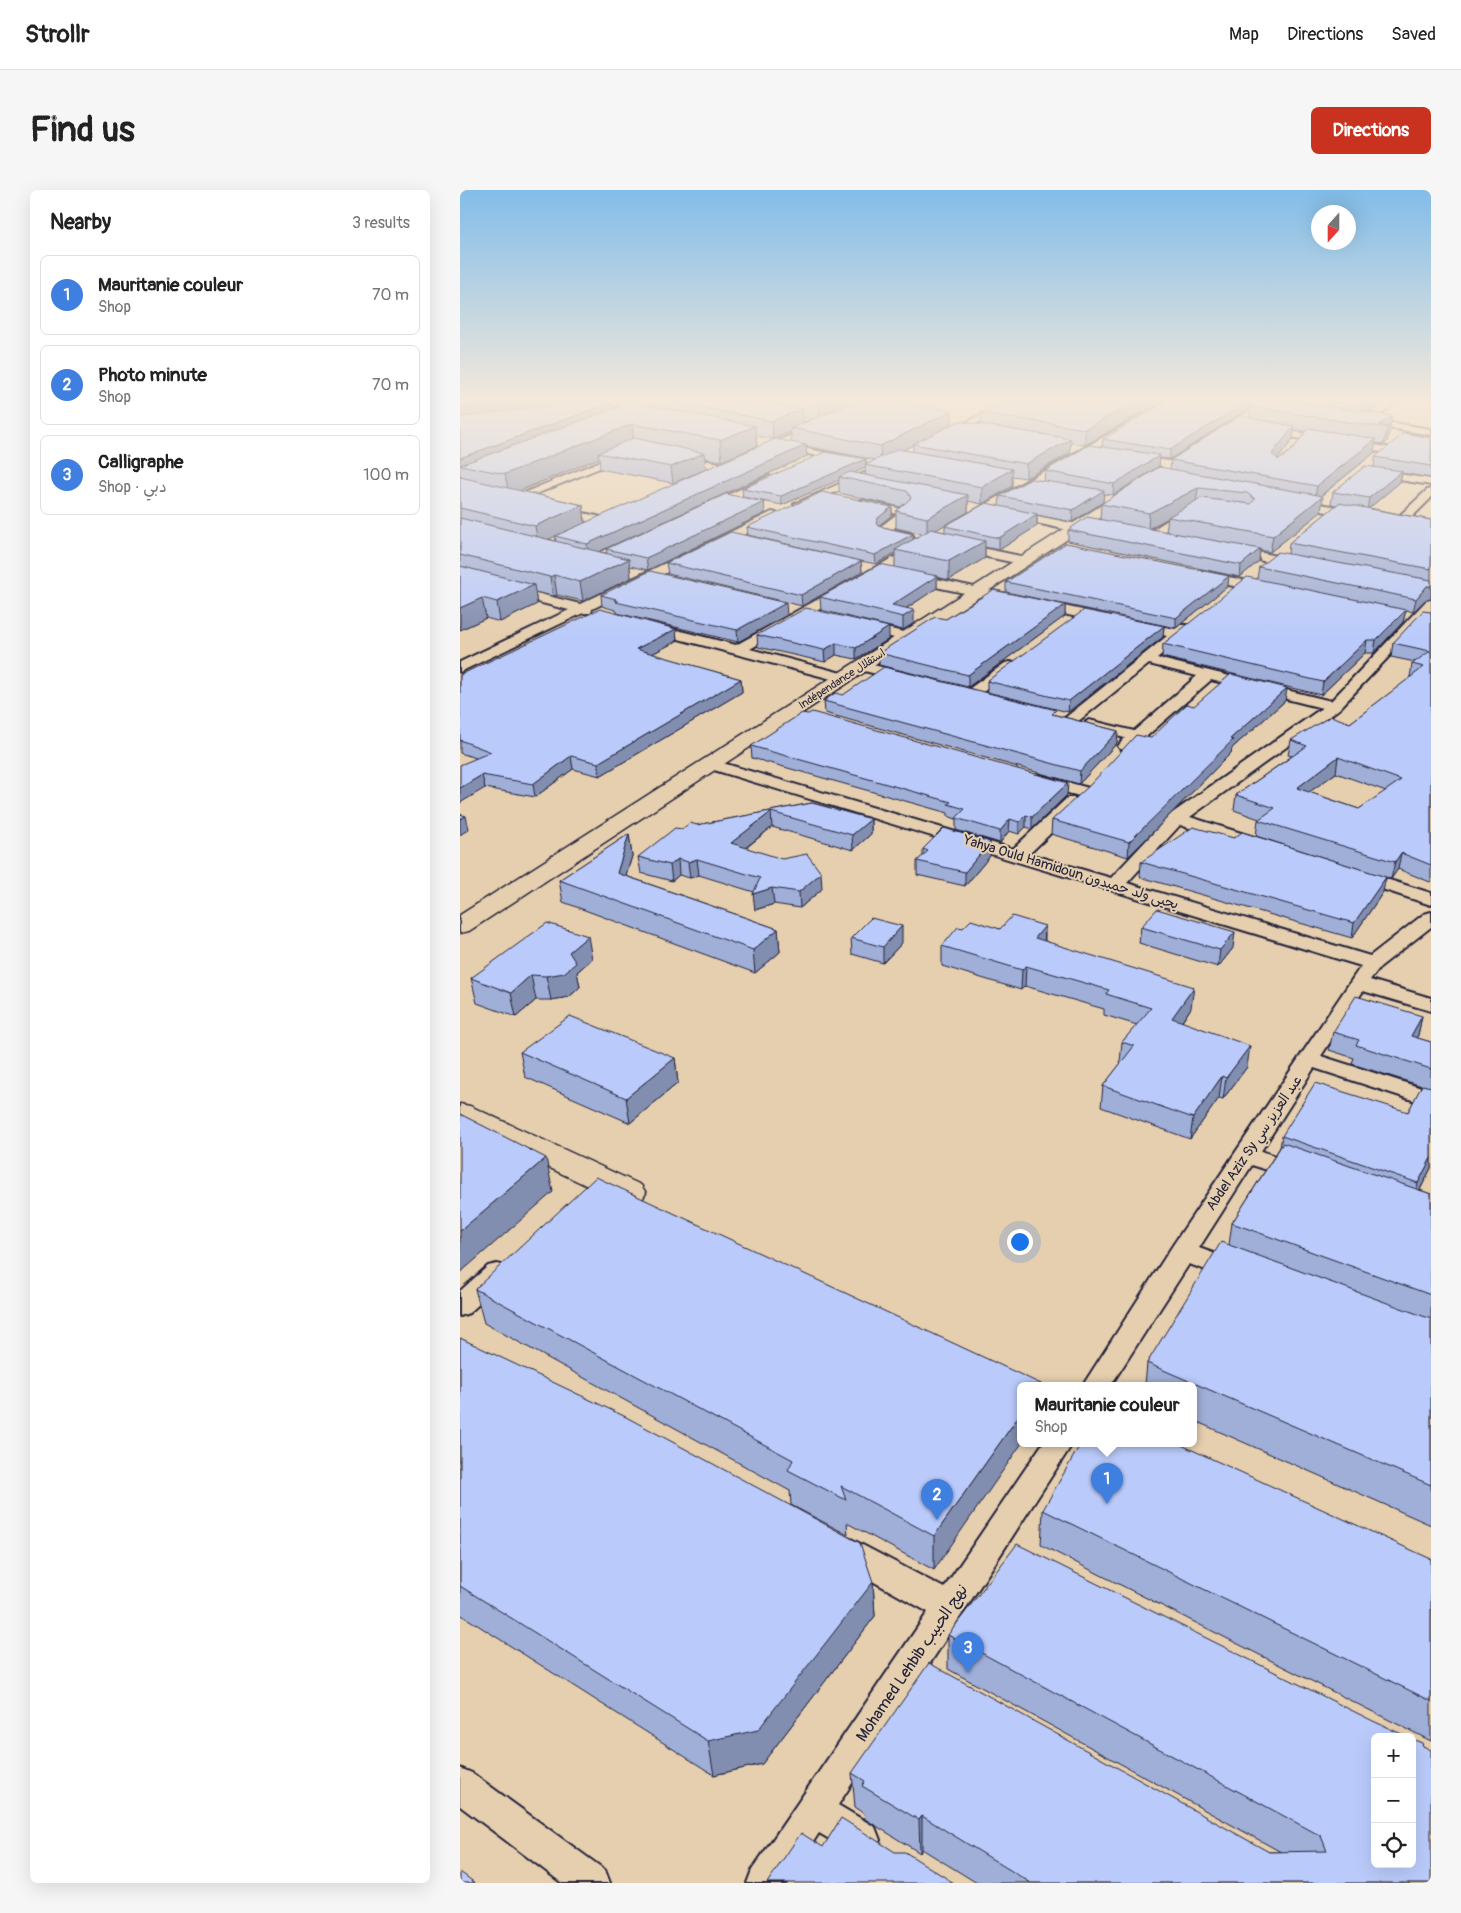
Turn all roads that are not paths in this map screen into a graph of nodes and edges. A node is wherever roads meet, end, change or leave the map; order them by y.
1 (560, 479) edge
2 (769, 479) edge
3 (856, 479) edge
4 (1036, 479) edge
5 (1152, 479) edge
6 (1411, 479) edge
7 (1006, 481) edge
8 (1431, 482) edge
9 (849, 483) junction
10 (1025, 485) junction
11 (868, 487) edge
12 (1043, 488) edge
13 (1431, 492) edge
14 (822, 495) junction
15 (1332, 495) dead end
16 (1099, 498) edge
17 (724, 500) junction
18 (1279, 500) edge
19 (1118, 501) junction
20 (741, 503) edge
21 (528, 505) edge
22 (964, 506) edge
23 (1317, 507) junction
24 (766, 508) edge
25 (791, 508) edge
26 (1202, 508) edge
27 (547, 509) edge
28 (983, 509) junction
29 (1334, 510) junction
30 (698, 512) edge
31 (1372, 517) edge
32 (1319, 522) edge
33 (1415, 524) edge
34 (1080, 525) junction
35 (1102, 526) edge
36 (952, 528) edge
37 (585, 529) edge
38 (732, 536) junction
39 (1169, 539) edge
40 (751, 541) edge
41 (1052, 544) junction
42 (948, 545) edge
43 (1288, 547) dead end
44 (1071, 548) edge
45 (1216, 548) edge
46 (1273, 559) junction
47 (1024, 561) junction
48 (861, 566) edge
49 (1310, 566) edge
50 (626, 569) edge
51 (880, 571) junction
52 (1186, 572) edge
53 (653, 576) junction
54 (460, 578) edge
55 (672, 580) edge
56 (1243, 584) junction
57 (977, 592) junction
58 (1282, 592) edge
59 (1228, 595) edge
60 (1431, 604) edge
61 (785, 608) edge
62 (582, 609) junction
63 (804, 613) junction
64 (600, 614) edge
65 (1080, 614) junction
66 (1399, 615) edge
67 (823, 617) edge
68 (1199, 617) edge
69 (1425, 620) edge
70 (637, 623) edge
71 (851, 624) edge
72 (1065, 625) edge
73 (1177, 634) junction
74 (907, 637) junction
75 (738, 650) junction
76 (1145, 659) junction
77 (1018, 660) edge
78 (861, 666) junction
79 (460, 668) edge
80 (1208, 675) junction
81 (844, 678) junction
82 (916, 680) edge
83 (953, 689) edge
84 (972, 694) junction
85 (990, 698) edge
86 (1334, 706) junction
87 (792, 711) junction
88 (1053, 715) edge
89 (811, 716) edge
90 (1071, 720) junction
91 (1135, 736) junction
92 (1116, 757) edge
93 (710, 764) junction
94 (1027, 776) edge
95 (1096, 778) edge
96 (1083, 792) junction
97 (1177, 818) junction
98 (1280, 851) edge
99 (1016, 855) junction
100 (1337, 869) edge
101 (1114, 885) junction
102 (1431, 899) edge
103 (1429, 921) edge
104 (460, 926) edge
105 (1373, 963) junction
106 (1358, 983) junction
107 (1431, 1005) edge
108 (1310, 1060) junction
109 (1431, 1100) edge
110 (460, 1113) edge
111 (1246, 1154) junction
112 (1320, 1180) edge
113 (656, 1205) edge
114 (1182, 1251) junction
115 (512, 1260) edge
116 (1256, 1279) edge
117 (460, 1306) edge
118 (1099, 1382) edge
119 (1057, 1447) edge
120 (818, 1536) edge
121 (949, 1607) junction
122 (460, 1785) edge
123 (814, 1810) junction
124 (888, 1857) edge
125 (592, 1883) edge
126 (765, 1883) edge

1 - 21 street
2 - 17 street
3 - 9 street
4 - 10 street
5 - 19 street, Indépendance استقلال
6 - 8 street
7 - 10 street
9 - 11 street
9 - 14 street
10 - 12 street
10 - 28 street
13 - 33 street
14 - 25 street
14 - 51 street
15 - 23 street
16 - 19 street
17 - 20 street
17 - 30 street
18 - 23 street
19 - 34 street, Indépendance استقلال
22 - 28 street
23 - 29 street
24 - 38 street
26 - 39 street
27 - 37 street
28 - 34 street
28 - 36 street
29 - 31 street
29 - 32 street
34 - 35 street
34 - 41 street, Indépendance استقلال
38 - 40 street
38 - 53 street
41 - 44 street
41 - 47 street, Indépendance استقلال
42 - 47 street
43 - 46 street
45 - 46 street
46 - 49 street
46 - 56 street
47 - 57 street, Indépendance استقلال
48 - 51 street
50 - 53 street
51 - 57 street
51 - 63 street
52 - 56 street
53 - 55 street
53 - 62 street
54 - 62 street
56 - 58 street
56 - 59 street
57 - 65 street
57 - 74 street, Indépendance استقلال
60 - 69 street
61 - 63 street
62 - 64 street
62 - 79 street
63 - 67 street
63 - 75 street
65 - 72 street
65 - 73 street
66 - 69 street
68 - 73 street
69 - 86 street
70 - 75 street
71 - 74 street
73 - 76 street
74 - 78 street, Indépendance استقلال
75 - 81 street
76 - 80 street
76 - 90 street
77 - 84 street
78 - 81 street, Indépendance استقلال
78 - 82 street
80 - 86 street
80 - 91 street
81 - 87 street, Indépendance استقلال
83 - 84 street
84 - 85 street
86 - 97 street
87 - 89 street
87 - 93 street, Indépendance استقلال
88 - 90 street
90 - 91 street
91 - 92 street
93 - 99 street, Yahya Ould Hamidoun يحيى ولد حميدون
93 - 104 street, Indépendance استقلال
94 - 96 street
95 - 96 street
96 - 99 street
97 - 98 street
97 - 101 street
99 - 101 street, Yahya Ould Hamidoun يحيى ولد حميدون
100 - 102 street
101 - 105 street, Yahya Ould Hamidoun يحيى ولد حميدون
103 - 105 street, Abdel Aziz Sy عبد العزيز سي
105 - 106 street, Abdel Aziz Sy عبد العزيز سي
106 - 107 street
106 - 108 street, Abdel Aziz Sy عبد العزيز سي
108 - 109 street
108 - 111 street, Abdel Aziz Sy عبد العزيز سي
110 - 113 street
111 - 112 street
111 - 114 street, Abdel Aziz Sy عبد العزيز سي
114 - 116 street
114 - 118 street, Abdel Aziz Sy عبد العزيز سي
115 - 117 street
119 - 121 street, Mohamed Lehbib نهج الحبيب
120 - 121 street
121 - 123 street, Mohamed Lehbib نهج الحبيب
122 - 125 street
123 - 124 street
123 - 126 street, Mohamed Lehbib نهج الحبيب

